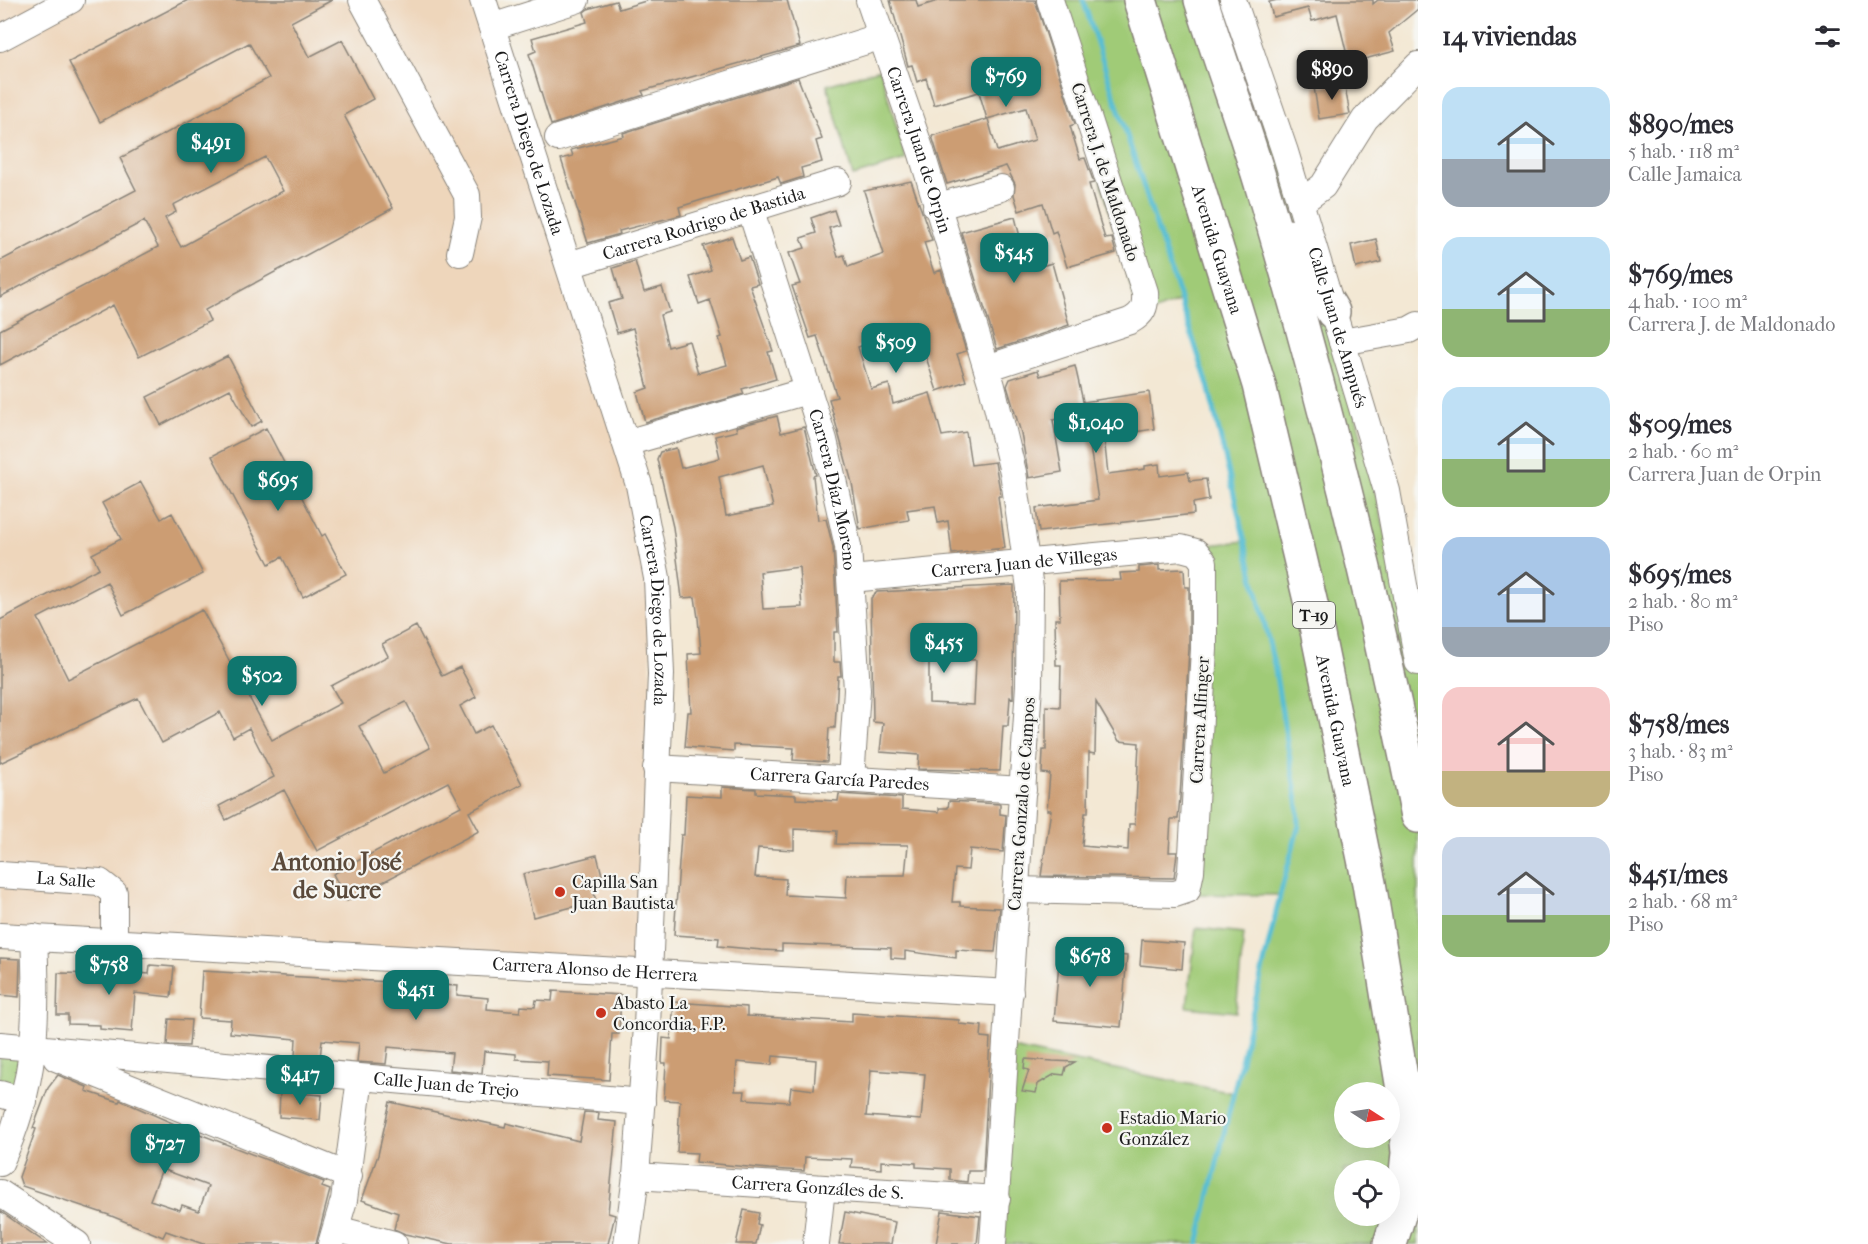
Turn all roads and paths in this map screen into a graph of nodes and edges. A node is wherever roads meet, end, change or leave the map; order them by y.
1 (71, 0) edge
2 (362, 0) edge
3 (483, 0) edge
4 (576, 0) edge
5 (869, 0) edge
6 (1050, 0) edge
7 (1140, 0) edge
8 (1201, 0) edge
9 (1233, 0) edge
10 (492, 27) junction
11 (882, 36) junction
12 (0, 38) edge
13 (1418, 65) edge
14 (558, 138) dead end
15 (838, 182) dead end
16 (1001, 188) dead end
17 (1264, 191) junction
18 (1300, 202) junction
19 (936, 207) junction
20 (750, 208) junction
21 (460, 253) dead end
22 (569, 265) junction
23 (1418, 325) edge
24 (1337, 327) junction
25 (987, 368) junction
26 (807, 391) junction
27 (626, 443) junction
28 (1196, 552) joint
29 (1027, 563) junction
30 (851, 579) junction
31 (1418, 661) edge
32 (656, 768) junction
33 (851, 780) junction
34 (1023, 790) junction
35 (1418, 816) edge
36 (0, 875) edge
37 (1017, 890) junction
38 (0, 936) edge
39 (34, 937) junction
40 (114, 942) junction
41 (649, 974) junction
42 (1010, 993) junction
43 (0, 1045) edge
44 (34, 1049) junction
45 (360, 1078) junction
46 (12, 1097) edge
47 (642, 1102) junction
48 (0, 1162) edge
49 (349, 1176) junction
50 (636, 1176) junction
51 (822, 1188) junction
52 (0, 1193) edge
53 (997, 1199) junction
54 (334, 1236) edge
55 (77, 1244) edge
56 (394, 1244) edge
57 (627, 1244) edge
58 (816, 1244) edge
59 (993, 1244) edge
60 (1390, 1244) edge

1 - 12 street
2 - 21 street
3 - 10 street, Carrera Diego de Lozada
4 - 10 street
5 - 11 street, Carrera Juan de Orpin
6 - 25 street, Carrera J. de Maldonado
7 - 60 highway, Avenida Guayana / T-19
8 - 17 highway
9 - 18 street, Calle Juan de Ampués
10 - 22 street, Carrera Diego de Lozada
11 - 14 street
11 - 19 street, Carrera Juan de Orpin
13 - 18 street
15 - 20 street, Carrera Rodrigo de Bastida
16 - 19 street
17 - 24 highway
17 - 35 highway
18 - 24 street, Calle Juan de Ampués
19 - 25 street, Carrera Juan de Orpin
20 - 22 street, Carrera Rodrigo de Bastida
20 - 26 street, Carrera Díaz Moreno
22 - 27 street, Carrera Diego de Lozada
23 - 24 street
24 - 31 street, Calle Juan de Ampués
25 - 29 street, Carrera Gonzalo de Campos
26 - 27 street
26 - 30 street, Carrera Díaz Moreno
27 - 32 street, Carrera Diego de Lozada
28 - 29 street, Carrera Juan de Villegas
28 - 37 street, Carrera Alfinger
29 - 30 street, Carrera Juan de Villegas
29 - 34 street, Carrera Gonzalo de Campos
30 - 33 street, Carrera Díaz Moreno
32 - 33 street, Carrera García Paredes
32 - 41 street, Carrera Diego de Lozada
33 - 34 street, Carrera García Paredes
34 - 37 street, Carrera Gonzalo de Campos
36 - 40 street, La Salle
37 - 42 street, Carrera Gonzalo de Campos
38 - 39 street, Carrera Alonso de Herrera
39 - 40 street, Carrera Alonso de Herrera
39 - 44 street
40 - 41 street, Carrera Alonso de Herrera
41 - 42 street, Carrera Alonso de Herrera
41 - 47 street, Carrera Diego de Lozada
42 - 53 street, Carrera Gonzalo de Campos
43 - 44 street, Calle Juan de Trejo
44 - 45 street, Calle Juan de Trejo
44 - 46 street
44 - 49 street
45 - 47 street, Calle Juan de Trejo
45 - 49 street
46 - 48 street
47 - 50 street, Carrera Diego de Lozada
49 - 54 street
50 - 51 street, Carrera Gonzáles de S.
50 - 57 street, Carrera Diego de Lozada
51 - 53 street, Carrera Gonzáles de S.
51 - 58 street
52 - 55 street
53 - 59 street, Carrera Gonzalo de Campos
54 - 56 street

